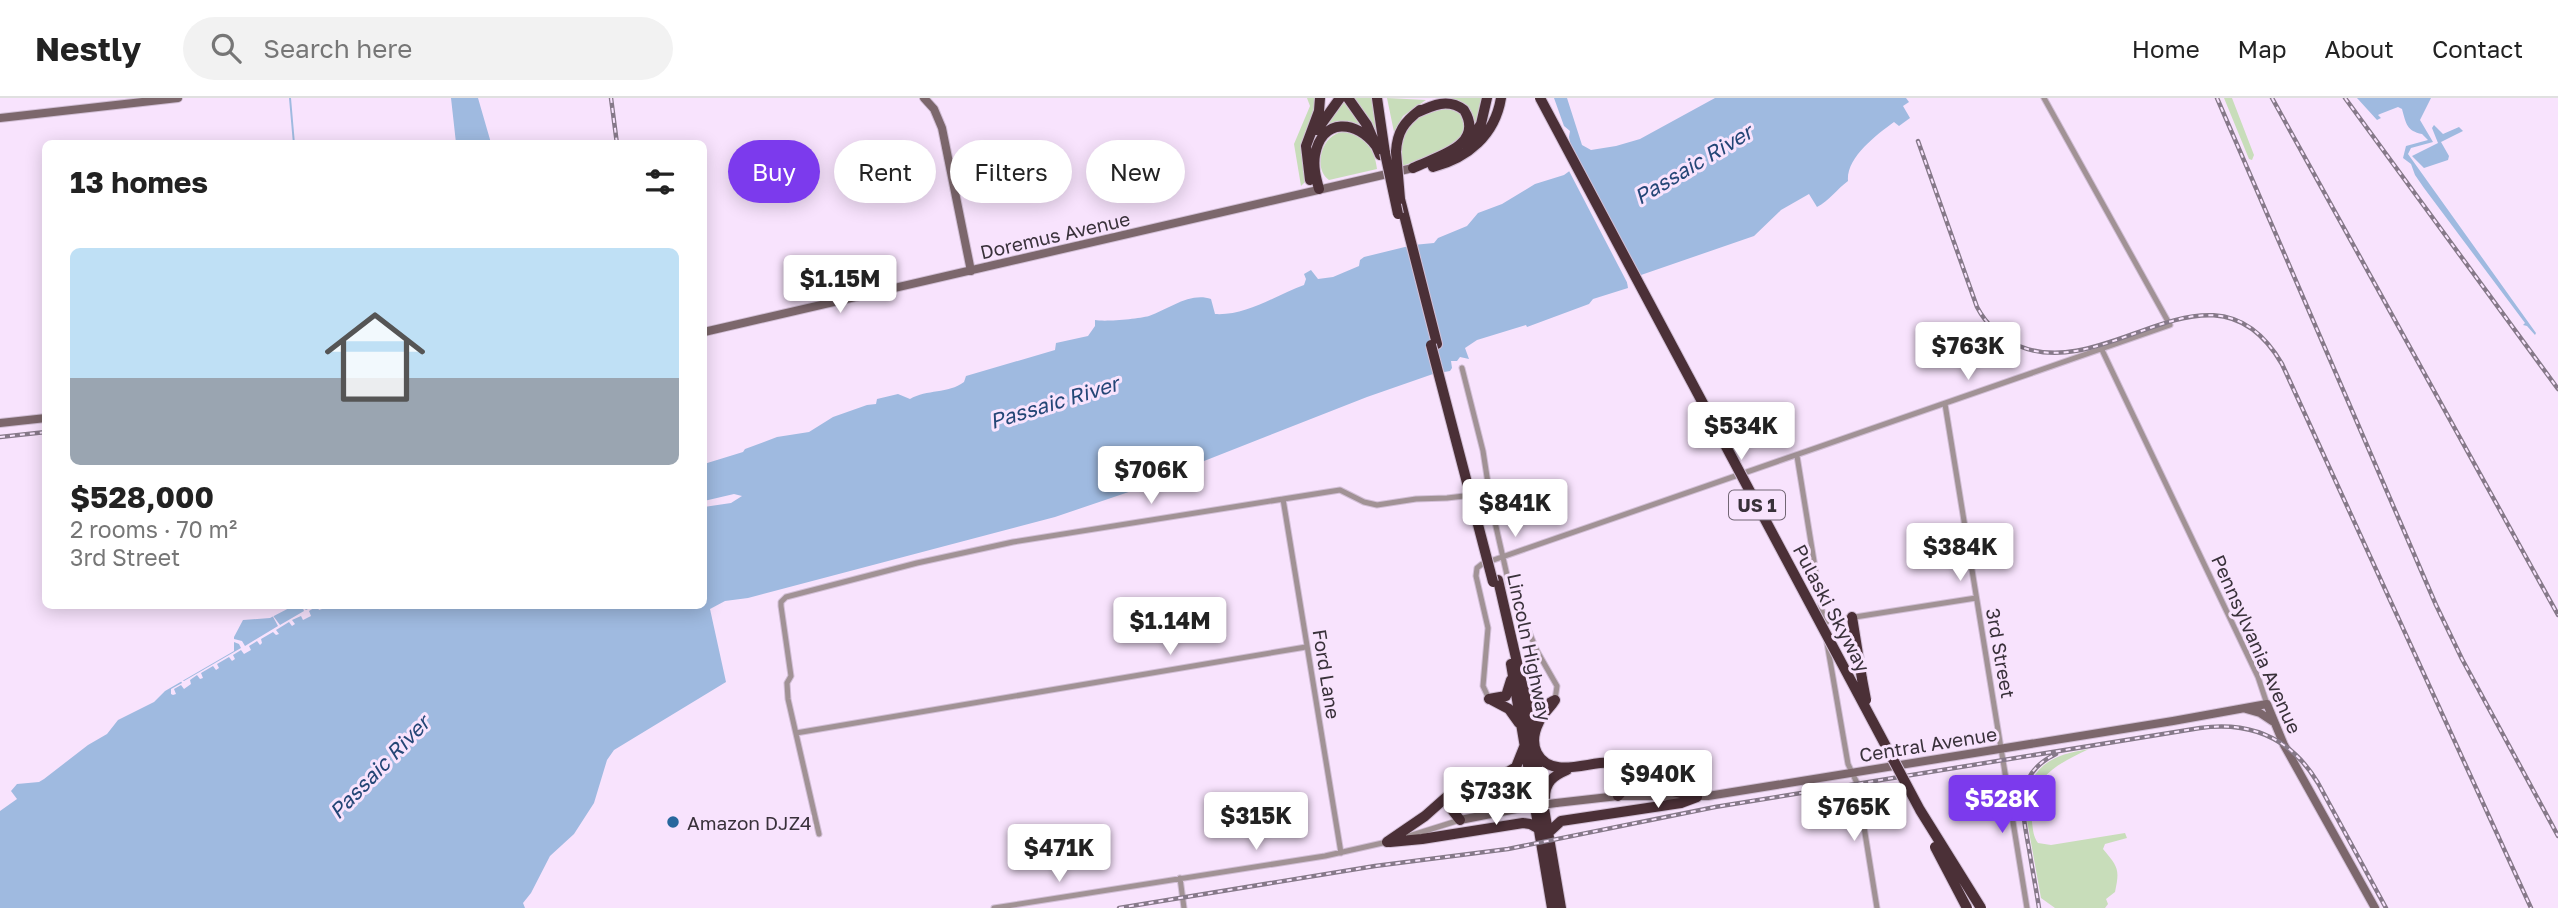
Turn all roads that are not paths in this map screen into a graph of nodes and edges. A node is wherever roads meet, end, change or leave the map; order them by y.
1 (178, 98) edge
2 (924, 98) edge
3 (1320, 98) edge
4 (1340, 98) edge
5 (1377, 98) edge
6 (1383, 98) edge
7 (1436, 98) edge
8 (1487, 98) edge
9 (1501, 98) edge
10 (1534, 98) edge
11 (1540, 98) edge
12 (2044, 98) edge
13 (1351, 102) edge
14 (1416, 113) junction
15 (0, 118) edge
16 (1386, 152) junction
17 (1306, 156) junction
18 (1443, 164) junction
19 (1413, 168) junction
20 (1316, 189) junction
21 (971, 271) junction
22 (707, 331) edge
23 (2102, 350) junction
24 (1462, 368) dead end
25 (1945, 404) junction
26 (42, 418) edge
27 (0, 423) edge
28 (1797, 456) junction
29 (1490, 493) junction
30 (1283, 499) junction
31 (1503, 556) junction
32 (1495, 581) junction
33 (1976, 598) junction
34 (1852, 617) junction
35 (1824, 622) junction
36 (1306, 647) junction
37 (1515, 667) junction
38 (1489, 699) junction
39 (1555, 700) junction
40 (2267, 704) junction
41 (2246, 709) junction
42 (2276, 726) junction
43 (1522, 727) junction
44 (796, 733) junction
45 (1529, 745) junction
46 (2001, 748) junction
47 (1620, 765) junction
48 (1573, 767) junction
49 (1853, 772) junction
50 (1498, 778) junction
51 (1450, 792) junction
52 (1618, 796) junction
53 (1697, 797) junction
54 (1530, 804) junction
55 (1544, 812) junction
56 (1460, 820) junction
57 (1544, 831) junction
58 (819, 834) dead end
59 (1387, 842) junction
60 (1341, 853) junction
61 (1180, 878) junction
62 (994, 908) edge
63 (1184, 908) edge
64 (1552, 908) edge
65 (1561, 908) edge
66 (1878, 908) edge
67 (1967, 908) edge
68 (1974, 908) edge
69 (1981, 908) edge
70 (2028, 908) edge
71 (2375, 908) edge

1 - 15 main road
2 - 21 main road
3 - 17 highway
4 - 17 highway
5 - 16 highway
6 - 16 highway
7 - 14 highway
8 - 18 highway
9 - 18 highway
10 - 67 highway, Pulaski Skyway / US 1, bridge
11 - 69 highway, Pulaski Skyway / US 1, bridge
12 - 23 street
13 - 16 highway
14 - 16 highway
14 - 19 highway
16 - 20 highway
16 - 32 highway, Lincoln Highway, bridge
16 - 32 highway, Lincoln Highway, bridge
17 - 20 highway
18 - 19 highway
19 - 20 main road, Doremus Avenue
20 - 21 main road, Doremus Avenue
21 - 22 main road, Doremus Avenue
23 - 25 street
23 - 40 street, Pennsylvania Avenue
24 - 29 street
25 - 28 street
25 - 33 street, 3rd Street
26 - 27 main road
28 - 31 street
28 - 35 street
29 - 30 street
29 - 31 street
30 - 36 street, Ford Lane
30 - 44 street
31 - 38 street
31 - 39 street
32 - 37 highway, Lincoln Highway
33 - 34 street
33 - 46 street, 3rd Street
34 - 35 street
34 - 68 highway, bridge
35 - 49 street
36 - 44 street
36 - 60 street, Ford Lane
37 - 38 highway
37 - 39 highway
37 - 43 highway, Lincoln Highway
37 - 45 highway, Lincoln Highway
38 - 43 highway
39 - 45 highway
40 - 41 main road, Central Avenue
40 - 42 main road, Pennsylvania Avenue
41 - 42 main road
41 - 46 main road, Central Avenue
42 - 71 main road, Pennsylvania Avenue
43 - 45 highway, Lincoln Highway
44 - 58 street
45 - 48 highway
45 - 50 highway
45 - 54 highway, Lincoln Highway
45 - 55 highway, Lincoln Highway
46 - 49 main road, Central Avenue
46 - 70 street, 3rd Street
47 - 48 highway
47 - 52 highway
47 - 53 highway
48 - 55 highway
49 - 53 main road, Central Avenue
49 - 66 street
50 - 51 highway
50 - 54 highway
51 - 56 highway
51 - 59 highway
52 - 53 main road, Central Avenue
52 - 54 main road, Central Avenue, bridge
53 - 57 highway
54 - 56 main road, Central Avenue
54 - 57 highway, Lincoln Highway
55 - 57 highway, Lincoln Highway
56 - 59 street, Central Avenue
57 - 59 highway
57 - 64 highway, Lincoln Highway
57 - 65 highway, Lincoln Highway
59 - 60 street, Central Avenue
60 - 61 street, Central Avenue
61 - 62 street, Central Avenue
61 - 63 street

